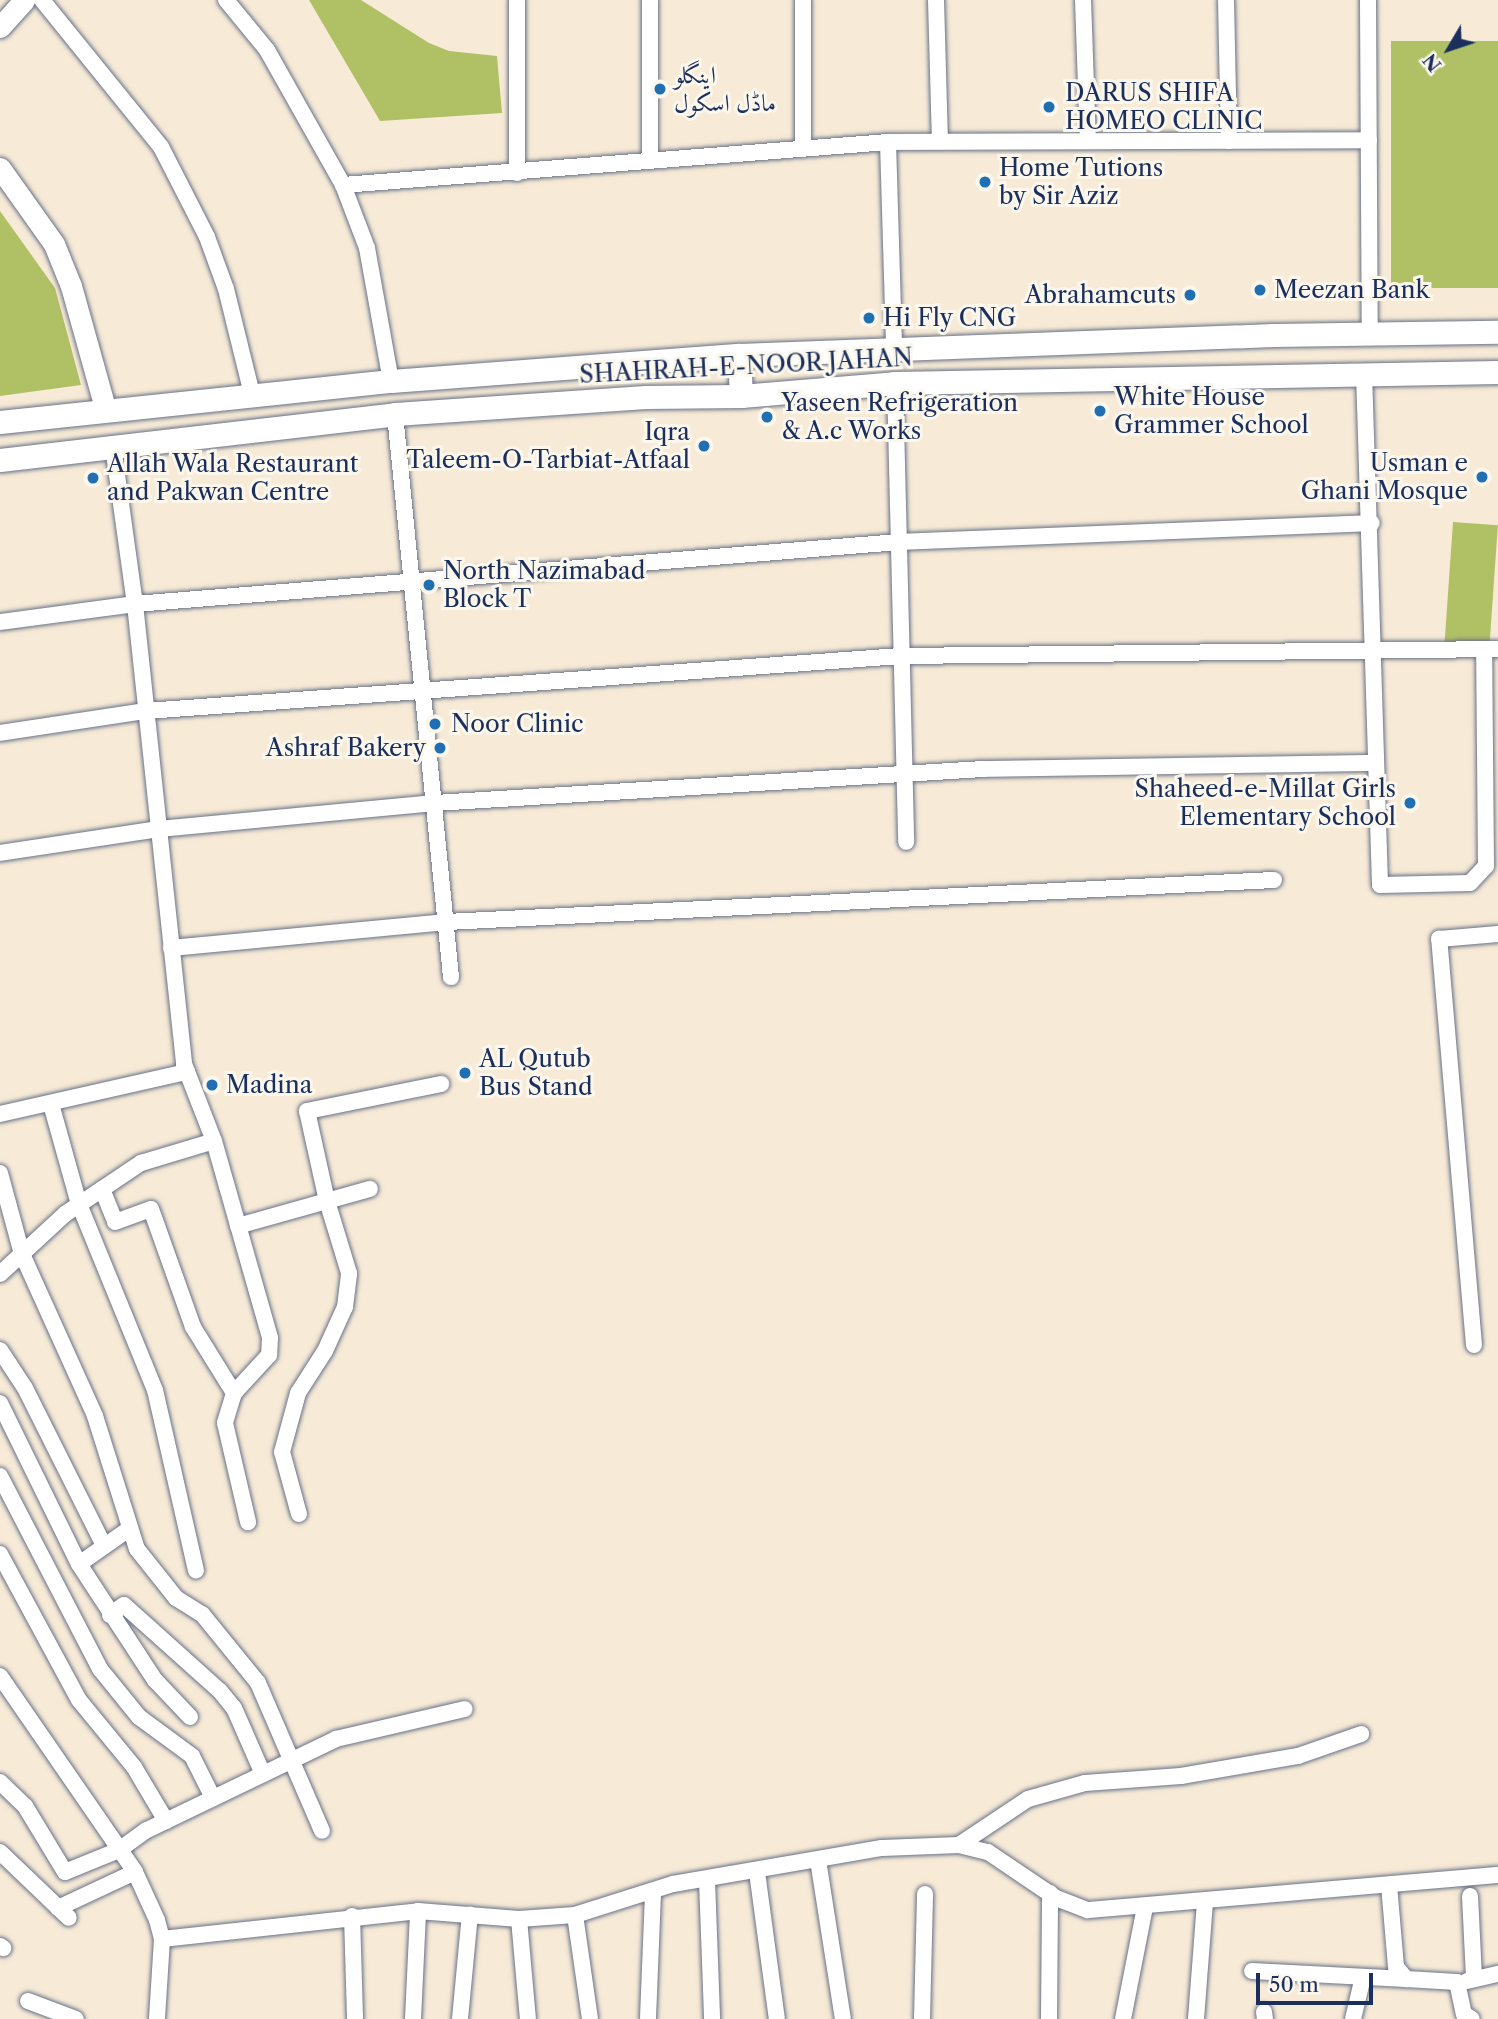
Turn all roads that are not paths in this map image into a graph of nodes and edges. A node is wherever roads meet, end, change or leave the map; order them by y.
1 (24, 0) edge
2 (42, 0) edge
3 (226, 0) edge
4 (517, 0) edge
5 (650, 0) edge
6 (803, 0) edge
7 (936, 0) edge
8 (1083, 0) edge
9 (1226, 0) edge
10 (1368, 0) edge
11 (0, 27) edge
12 (940, 141) junction
13 (1088, 141) junction
14 (1229, 141) junction
15 (1369, 141) junction
16 (888, 142) junction
17 (803, 147) junction
18 (650, 160) junction
19 (0, 168) edge
20 (517, 173) junction
21 (342, 185) junction
22 (1498, 332) edge
23 (1370, 334) junction
24 (1185, 338) junction
25 (894, 349) junction
26 (739, 355) junction
27 (1498, 372) edge
28 (488, 373) junction
29 (1364, 373) junction
30 (1187, 377) junction
31 (391, 381) junction
32 (895, 383) junction
33 (252, 394) junction
34 (741, 396) junction
35 (491, 407) junction
36 (105, 408) junction
37 (395, 414) junction
38 (0, 422) edge
39 (113, 446) junction
40 (0, 460) edge
41 (1372, 523) junction
42 (899, 542) junction
43 (412, 580) junction
44 (135, 604) junction
45 (0, 622) edge
46 (1375, 650) junction
47 (1491, 650) edge
48 (901, 656) junction
49 (424, 694) junction
50 (146, 711) junction
51 (0, 733) edge
52 (1374, 763) junction
53 (904, 775) junction
54 (435, 803) junction
55 (159, 829) junction
56 (906, 842) dead end
57 (0, 853) edge
58 (1492, 860) edge
59 (1274, 880) dead end
60 (447, 922) junction
61 (1498, 934) edge
62 (171, 948) junction
63 (451, 978) dead end
64 (187, 1072) junction
65 (441, 1084) dead end
66 (51, 1104) junction
67 (0, 1114) edge
68 (214, 1140) junction
69 (0, 1173) edge
70 (102, 1189) junction
71 (370, 1189) dead end
72 (327, 1201) junction
73 (79, 1204) junction
74 (238, 1226) junction
75 (22, 1254) junction
76 (0, 1274) edge
77 (1474, 1345) dead end
78 (0, 1350) edge
79 (234, 1393) junction
80 (0, 1403) edge
81 (0, 1476) edge
82 (299, 1514) dead end
83 (248, 1522) dead end
84 (129, 1529) junction
85 (104, 1546) junction
86 (0, 1554) edge
87 (79, 1564) junction
88 (196, 1570) dead end
89 (110, 1615) junction
90 (0, 1676) edge
91 (465, 1709) dead end
92 (190, 1717) dead end
93 (1361, 1734) dead end
94 (293, 1760) junction
95 (263, 1774) junction
96 (0, 1782) edge
97 (213, 1798) junction
98 (166, 1821) junction
99 (322, 1831) dead end
100 (959, 1845) junction
101 (119, 1850) junction
102 (0, 1852) edge
103 (818, 1860) junction
104 (135, 1872) junction
105 (757, 1872) junction
106 (1498, 1875) edge
107 (707, 1880) junction
108 (1389, 1885) junction
109 (653, 1891) junction
110 (1050, 1893) junction
111 (925, 1894) dead end
112 (1470, 1896) dead end
113 (1205, 1902) junction
114 (1145, 1907) junction
115 (418, 1912) junction
116 (470, 1914) junction
117 (575, 1915) junction
118 (352, 1916) junction
119 (519, 1919) junction
120 (162, 1939) junction
121 (1252, 1971) dead end
122 (1498, 1974) edge
123 (1363, 1977) junction
124 (1406, 1979) junction
125 (1474, 1979) junction
126 (1457, 1982) junction
127 (28, 2001) dead end
128 (648, 2018) edge
129 (76, 2019) edge
130 (157, 2019) edge
131 (355, 2019) edge
132 (414, 2019) edge
133 (460, 2019) edge
134 (528, 2019) edge
135 (590, 2019) edge
136 (712, 2019) edge
137 (777, 2019) edge
138 (843, 2019) edge
139 (922, 2019) edge
140 (1049, 2019) edge
141 (1123, 2019) edge
142 (1196, 2019) edge
143 (1353, 2019) edge
144 (1472, 2019) edge

1 - 11 street
2 - 33 street
3 - 21 street
4 - 20 street
5 - 18 street
6 - 17 street
7 - 12 street
8 - 13 street
9 - 14 street
10 - 15 street
12 - 13 street
12 - 16 street
13 - 14 street
14 - 15 street
15 - 23 street
16 - 17 street
16 - 25 street
17 - 18 street
18 - 20 street
19 - 36 street
20 - 21 street
21 - 31 street
22 - 23 main road, SHAHRAH-E-NOOR JAHAN
23 - 24 main road, SHAHRAH-E-NOOR JAHAN
24 - 25 main road, SHAHRAH-E-NOOR JAHAN
24 - 30 main road
25 - 26 main road, SHAHRAH-E-NOOR JAHAN
26 - 28 main road, SHAHRAH-E-NOOR JAHAN
26 - 34 main road
27 - 29 main road, SHAHRAH-E-NOOR JAHAN
28 - 31 main road, SHAHRAH-E-NOOR JAHAN
28 - 35 main road
29 - 30 main road, SHAHRAH-E-NOOR JAHAN
29 - 41 street
30 - 32 main road, SHAHRAH-E-NOOR JAHAN
31 - 33 main road, SHAHRAH-E-NOOR JAHAN
32 - 34 main road, SHAHRAH-E-NOOR JAHAN
32 - 42 street
33 - 36 main road, SHAHRAH-E-NOOR JAHAN
34 - 35 main road, SHAHRAH-E-NOOR JAHAN
35 - 37 main road, SHAHRAH-E-NOOR JAHAN
36 - 38 main road, SHAHRAH-E-NOOR JAHAN
37 - 39 main road, SHAHRAH-E-NOOR JAHAN
37 - 43 street
39 - 40 main road, SHAHRAH-E-NOOR JAHAN
39 - 44 street
41 - 42 street
41 - 46 street
42 - 43 street
42 - 48 street
43 - 44 street
43 - 49 street
44 - 45 street
44 - 50 street
46 - 47 street
46 - 48 street
46 - 52 street
47 - 58 street
48 - 49 street
48 - 53 street
49 - 50 street
49 - 54 street
50 - 51 street
50 - 55 street
52 - 53 street
52 - 58 street
53 - 54 street
53 - 56 street
54 - 55 street
54 - 60 street
55 - 57 street
55 - 62 street
59 - 60 street
60 - 62 street
60 - 63 street
61 - 77 street
62 - 64 street
64 - 66 street
64 - 68 street
65 - 72 street
66 - 67 street
66 - 73 street
68 - 70 street
68 - 74 street
69 - 75 street
70 - 73 street
70 - 79 street
71 - 72 street
72 - 74 street
72 - 82 street
73 - 75 street
73 - 88 street
74 - 79 street
75 - 76 street
75 - 84 street
78 - 85 street
79 - 83 street
80 - 87 street
81 - 97 street
84 - 85 street
84 - 94 street
85 - 87 street
86 - 98 street
87 - 89 street
89 - 92 street
89 - 95 street
90 - 101 street
91 - 94 street
93 - 100 street
94 - 95 street
94 - 99 street
95 - 97 street
96 - 101 street
97 - 98 street
98 - 101 street
100 - 103 street
100 - 110 street
101 - 104 street
102 - 104 street
103 - 105 street
103 - 138 street
104 - 120 street
105 - 107 street
105 - 137 street
106 - 108 street
107 - 109 street
107 - 136 street
108 - 113 street
108 - 124 street
109 - 117 street
109 - 128 street
110 - 114 street
110 - 140 street
111 - 139 street
112 - 125 street
113 - 114 street
113 - 142 street
114 - 141 street
115 - 116 street
115 - 118 street
115 - 132 street
116 - 119 street
116 - 133 street
117 - 119 street
117 - 135 street
118 - 120 street
118 - 131 street
119 - 134 street
120 - 130 street
121 - 123 street
122 - 125 street
123 - 124 street
123 - 143 street
124 - 126 street
125 - 126 street
126 - 144 street
127 - 129 street

